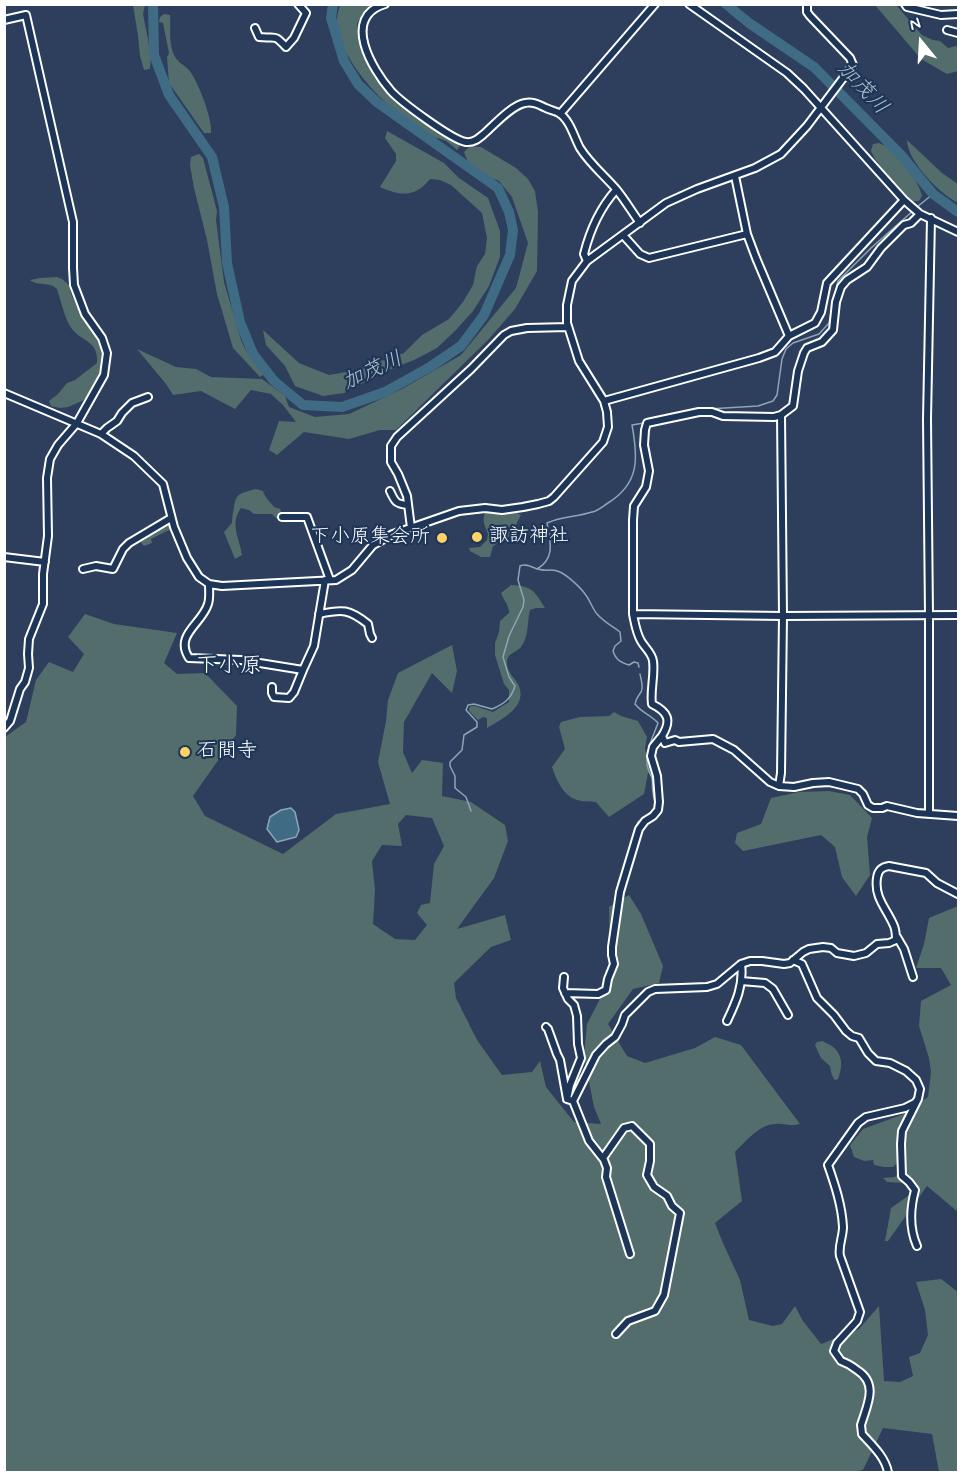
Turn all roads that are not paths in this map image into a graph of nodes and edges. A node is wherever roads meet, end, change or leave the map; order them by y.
1 (298, 4) edge
2 (385, 4) edge
3 (655, 4) edge
4 (689, 4) edge
5 (807, 4) edge
6 (905, 4) edge
7 (958, 14) edge
8 (4, 20) edge
9 (255, 28) dead end
10 (947, 30) dead end
11 (958, 33) edge
12 (821, 107) junction
13 (560, 114) junction
14 (735, 176) junction
15 (616, 190) junction
16 (904, 200) junction
17 (919, 212) junction
18 (931, 218) junction
19 (640, 223) junction
20 (958, 232) edge
21 (747, 234) junction
22 (623, 235) junction
23 (587, 261) junction
24 (568, 327) junction
25 (789, 336) junction
26 (4, 393) edge
27 (148, 397) dead end
28 (604, 401) junction
29 (781, 415) junction
30 (77, 423) junction
31 (101, 434) junction
32 (390, 491) dead end
33 (408, 505) junction
34 (282, 517) dead end
35 (171, 518) junction
36 (411, 528) junction
37 (4, 557) edge
38 (45, 562) junction
39 (83, 569) dead end
40 (327, 580) junction
41 (209, 584) junction
42 (319, 614) junction
43 (633, 614) junction
44 (929, 615) junction
45 (958, 615) edge
46 (783, 616) junction
47 (372, 638) dead end
48 (303, 670) junction
49 (272, 687) dead end
50 (4, 728) edge
51 (662, 736) junction
52 (779, 786) junction
53 (929, 813) junction
54 (958, 816) edge
55 (958, 894) edge
56 (897, 936) junction
57 (793, 960) junction
58 (741, 964) junction
59 (564, 977) dead end
60 (912, 977) dead end
61 (741, 981) junction
62 (566, 993) junction
63 (788, 1015) dead end
64 (727, 1021) dead end
65 (546, 1027) dead end
66 (570, 1100) junction
67 (917, 1101) junction
68 (603, 1158) junction
69 (917, 1246) dead end
70 (630, 1254) dead end
71 (616, 1334) dead end
72 (888, 1473) edge

1 - 9 street
2 - 13 street
3 - 13 street
4 - 12 street
5 - 12 street
6 - 7 street
8 - 30 street
10 - 11 street
12 - 14 street
12 - 16 street
13 - 15 street
14 - 19 street
14 - 21 street
15 - 19 street
15 - 23 street
16 - 17 street
16 - 25 street
17 - 18 street
17 - 29 street
18 - 20 street
18 - 44 street
19 - 22 street
21 - 22 street
21 - 25 street
22 - 23 street
23 - 24 street
24 - 28 street
24 - 33 street
25 - 28 street
26 - 30 street
27 - 31 street
28 - 36 street
29 - 43 street
29 - 46 street
30 - 31 street
30 - 38 street
31 - 35 street
32 - 33 street
33 - 36 street
34 - 40 street
35 - 39 street
35 - 41 street
36 - 40 street
37 - 38 street
38 - 50 street
40 - 41 street
40 - 42 street
41 - 48 street
42 - 47 street
42 - 48 street
43 - 46 street
43 - 51 street
44 - 45 street
44 - 46 street
44 - 53 street
46 - 52 street
48 - 49 street
51 - 52 street
51 - 62 street
52 - 53 street
53 - 54 street
55 - 56 street
56 - 57 street
56 - 60 street
57 - 58 street
57 - 67 street
58 - 61 street
58 - 66 street
59 - 62 street
61 - 63 street
61 - 64 street
62 - 66 street
65 - 66 street
66 - 68 street
67 - 69 street
67 - 72 street
68 - 70 street
68 - 71 street

